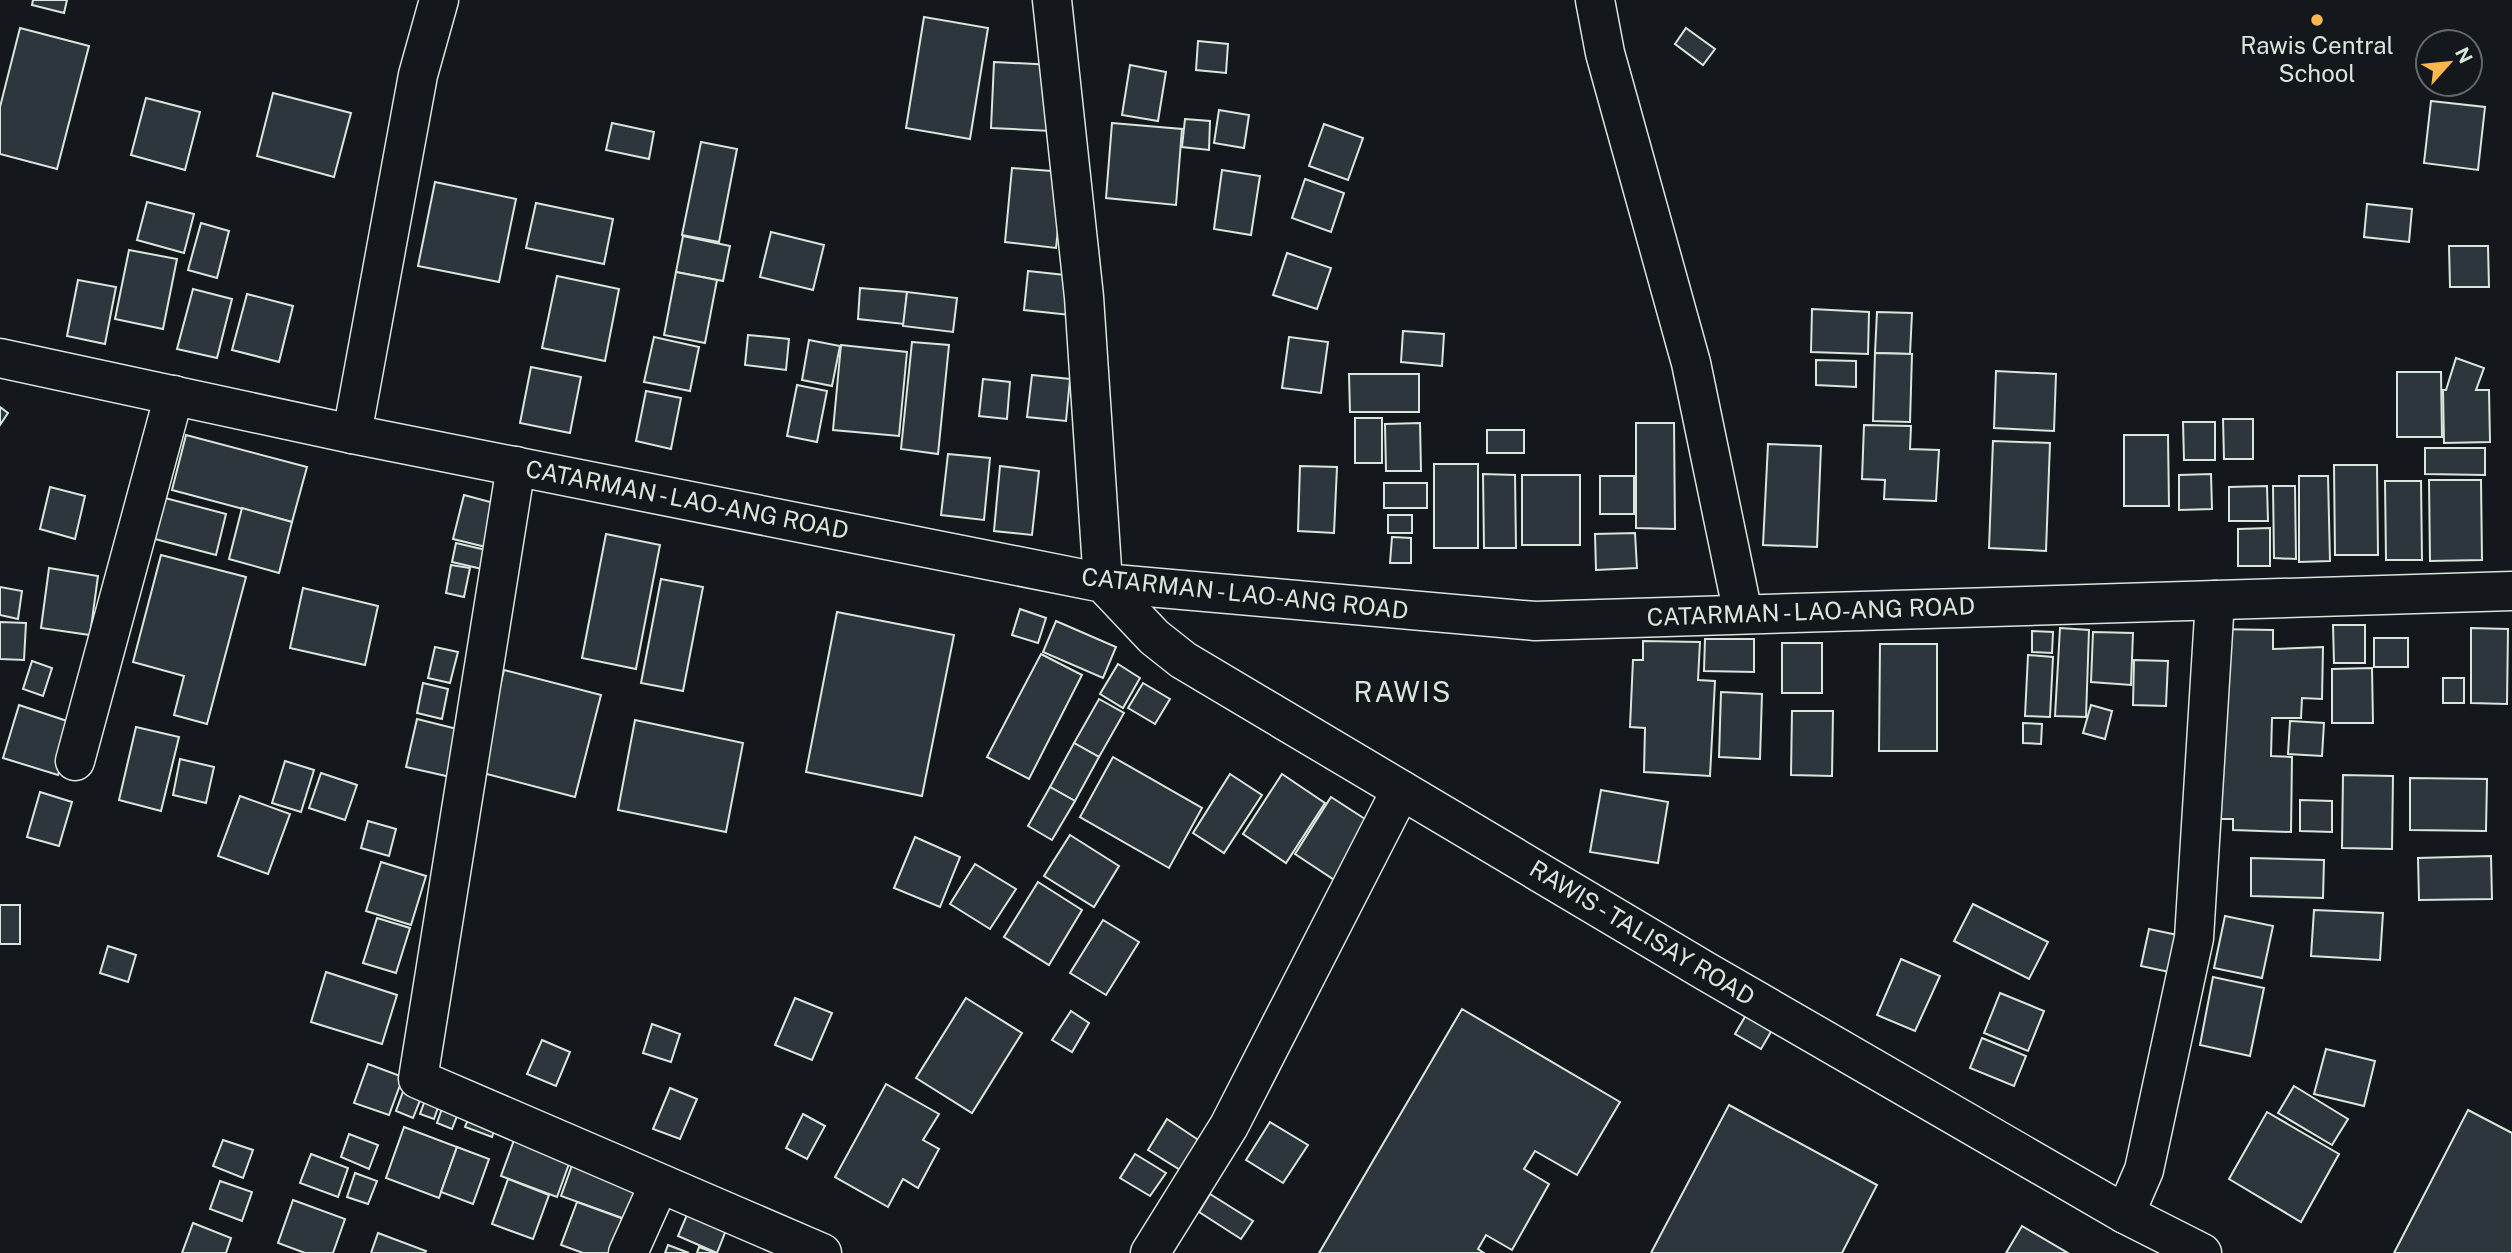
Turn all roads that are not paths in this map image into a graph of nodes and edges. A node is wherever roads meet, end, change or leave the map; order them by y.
1 (439, 0) edge
2 (1052, 0) edge
3 (1595, 0) edge
4 (0, 358) edge
5 (174, 395) junction
6 (352, 433) junction
7 (516, 466) junction
8 (1103, 583) junction
9 (2512, 591) edge
10 (2215, 600) junction
11 (1743, 614) junction
12 (75, 761) dead end
13 (1401, 790) junction
14 (659, 1184) junction
15 (2125, 1214) junction
16 (628, 1253) edge
17 (822, 1253) edge
18 (1150, 1253) edge
19 (2202, 1253) edge

1 - 6 street
2 - 8 street
3 - 11 street
4 - 5 street, CATARMAN - LAO-ANG ROAD
5 - 6 street, CATARMAN - LAO-ANG ROAD
5 - 12 street
6 - 7 street, CATARMAN - LAO-ANG ROAD
7 - 8 street, CATARMAN - LAO-ANG ROAD
7 - 14 street
8 - 11 street, CATARMAN - LAO-ANG ROAD
8 - 13 street, RAWIS - TALISAY ROAD
9 - 10 street, CATARMAN - LAO-ANG ROAD
10 - 11 street, CATARMAN - LAO-ANG ROAD
10 - 15 street
13 - 15 street, RAWIS - TALISAY ROAD
13 - 18 street
14 - 16 street
14 - 17 street
15 - 19 street, RAWIS - TALISAY ROAD

